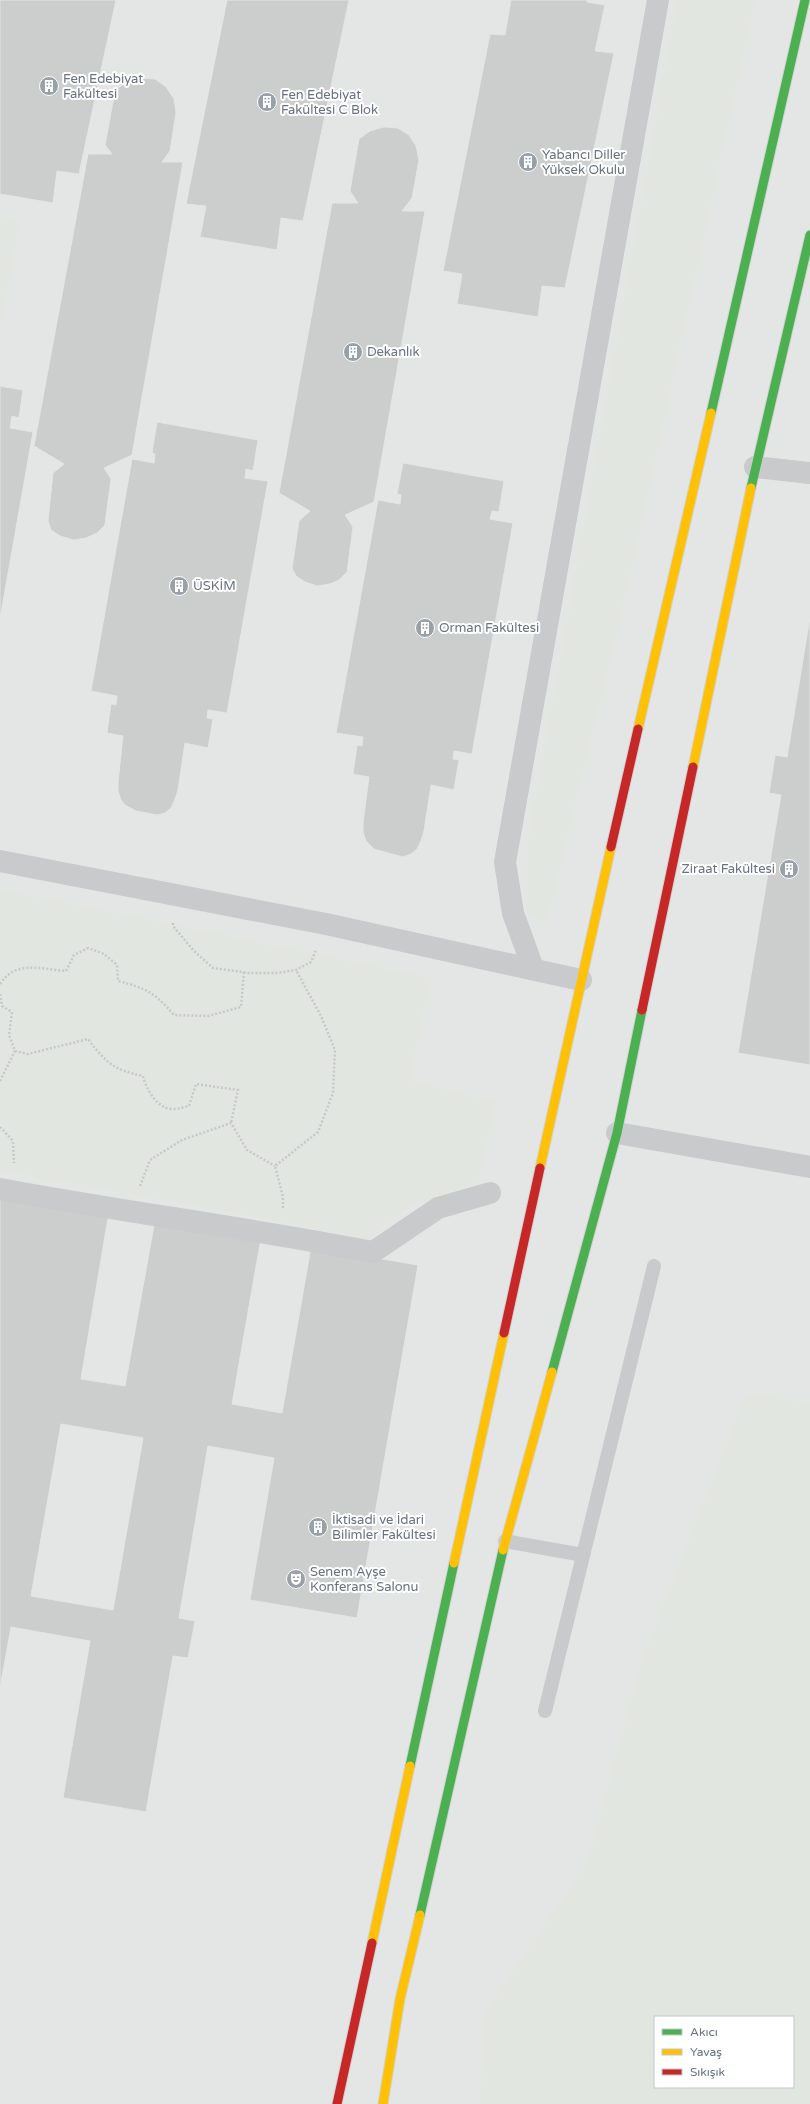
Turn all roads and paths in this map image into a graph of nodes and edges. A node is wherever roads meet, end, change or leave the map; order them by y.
1 (658, 0) edge
2 (805, 0) edge
3 (810, 234) edge
4 (755, 467) junction
5 (810, 473) edge
6 (0, 860) edge
7 (169, 893) junction
8 (326, 924) junction
9 (533, 968) junction
10 (296, 970) junction
11 (244, 972) junction
12 (581, 980) junction
13 (0, 984) edge
14 (0, 994) edge
15 (15, 1051) junction
16 (0, 1082) edge
17 (231, 1123) junction
18 (0, 1127) edge
19 (617, 1133) junction
20 (275, 1166) junction
21 (810, 1167) edge
22 (7, 1190) edge
23 (490, 1192) dead end
24 (131, 1212) junction
25 (282, 1235) junction
26 (654, 1266) dead end
27 (506, 1541) junction
28 (583, 1555) junction
29 (545, 1711) dead end
30 (337, 2104) edge
31 (383, 2104) edge

1 - 9 street
2 - 12 street
3 - 4 street
4 - 5 street
4 - 19 street
6 - 7 street
7 - 8 street
7 - 11 path
8 - 9 street
8 - 10 path
9 - 12 street
10 - 11 path
10 - 20 path
11 - 13 path
12 - 30 street
14 - 15 path
15 - 16 path
15 - 17 path
17 - 20 path
17 - 24 path
18 - 22 path
19 - 21 street
19 - 27 street
20 - 25 path
22 - 24 street
23 - 25 street
24 - 25 street
26 - 28 lane
27 - 28 lane
27 - 31 street
28 - 29 lane

